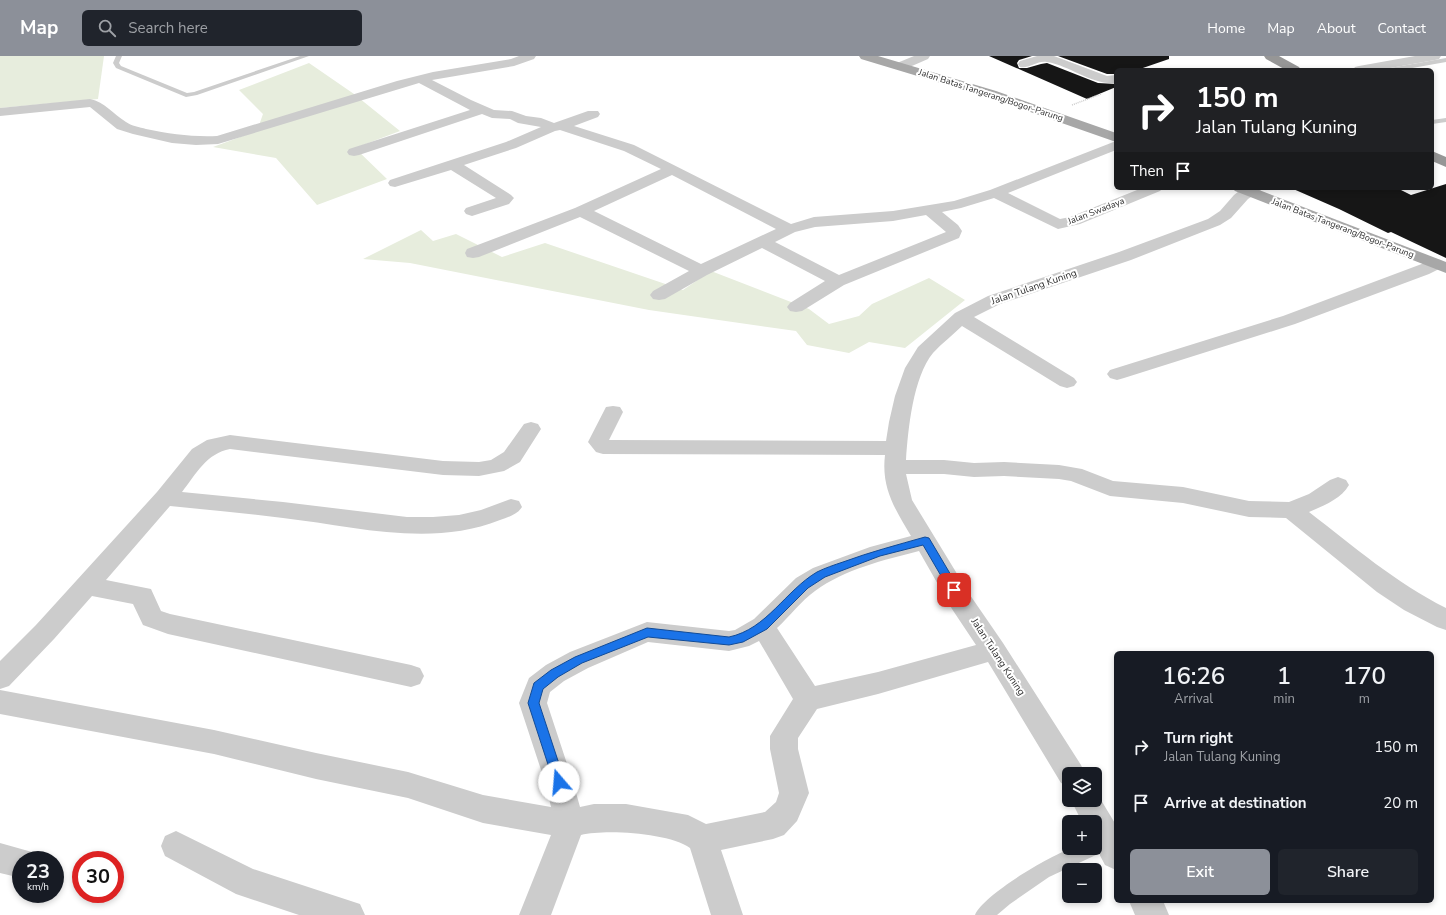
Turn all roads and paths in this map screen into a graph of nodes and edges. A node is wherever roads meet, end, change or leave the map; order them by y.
1 (119, 56) edge
2 (306, 56) edge
3 (472, 56) edge
4 (530, 56) edge
5 (865, 56) edge
6 (924, 56) edge
7 (1257, 56) edge
8 (1270, 56) edge
9 (1435, 56) edge
10 (1045, 57) edge
11 (1446, 60) edge
12 (1024, 64) dead end
13 (901, 66) junction
14 (490, 67) junction
15 (1277, 68) edge
16 (1291, 68) edge
17 (1370, 68) edge
18 (1401, 68) edge
19 (420, 79) junction
20 (1111, 79) edge
21 (482, 110) junction
22 (0, 112) edge
23 (593, 114) dead end
24 (1047, 114) junction
25 (1446, 120) edge
26 (1434, 122) edge
27 (556, 127) junction
28 (1114, 137) edge
29 (1114, 146) edge
30 (1434, 148) edge
31 (354, 152) dead end
32 (1446, 155) edge
33 (1434, 156) edge
34 (1446, 163) edge
35 (452, 164) junction
36 (672, 169) junction
37 (395, 183) dead end
38 (1150, 190) edge
39 (1246, 190) edge
40 (1250, 190) edge
41 (995, 193) junction
42 (930, 210) junction
43 (472, 211) dead end
44 (581, 211) junction
45 (789, 230) junction
46 (762, 242) junction
47 (473, 253) dead end
48 (1440, 266) edge
49 (701, 271) junction
50 (838, 281) junction
51 (659, 295) dead end
52 (796, 308) dead end
53 (961, 318) junction
54 (1117, 374) dead end
55 (1068, 382) dead end
56 (613, 412) dead end
57 (531, 429) dead end
58 (895, 458) junction
59 (1338, 485) dead end
60 (165, 498) junction
61 (511, 507) dead end
62 (1291, 510) junction
63 (925, 541) junction
64 (86, 586) junction
65 (1446, 620) edge
66 (763, 626) junction
67 (994, 650) junction
68 (411, 676) dead end
69 (0, 678) edge
70 (808, 699) junction
71 (0, 702) edge
72 (1067, 767) edge
73 (1088, 807) edge
74 (570, 824) junction
75 (702, 839) junction
76 (176, 846) dead end
77 (1103, 848) edge
78 (0, 858) edge
79 (12, 861) edge
80 (1146, 903) edge
81 (349, 915) edge
82 (535, 915) edge
83 (727, 915) edge
84 (984, 915) edge
85 (1153, 915) edge

1 - 2 lane
3 - 14 street
4 - 14 street
5 - 13 main road, Jalan Batas Tangerang/Bogor–Parung
6 - 13 street
7 - 15 highway
8 - 16 highway
9 - 17 street
10 - 12 street
10 - 20 street
11 - 18 lane
13 - 24 main road, Jalan Batas Tangerang/Bogor–Parung
14 - 19 street
19 - 21 street
19 - 22 street
20 - 24 path
21 - 27 street
21 - 31 street
23 - 27 street
24 - 28 main road, Jalan Batas Tangerang/Bogor–Parung
25 - 26 lane
27 - 35 street
27 - 36 street
29 - 41 street
30 - 32 highway
33 - 34 highway
35 - 37 street
35 - 43 street
36 - 44 street
36 - 45 street
38 - 41 street, Jalan Swadaya
39 - 53 street, Jalan Tulang Kuning
40 - 48 main road, Jalan Batas Tangerang/Bogor–Parung
41 - 42 street
42 - 45 street
42 - 50 street
44 - 47 street
44 - 49 street
45 - 46 street
46 - 49 street
46 - 50 street
48 - 54 street
49 - 51 street
50 - 52 street
53 - 55 street
53 - 58 street, Jalan Tulang Kuning
56 - 58 street
57 - 60 street
58 - 62 street
58 - 63 street, Jalan Tulang Kuning
59 - 62 street
60 - 61 street
60 - 64 street
62 - 65 street
63 - 66 street
63 - 67 street, Jalan Tulang Kuning
64 - 68 street
64 - 69 street
66 - 70 street
66 - 74 street
67 - 70 street
67 - 72 street, Jalan Tulang Kuning
70 - 75 street
71 - 74 street
73 - 77 street
74 - 75 street
74 - 82 street
75 - 83 street
76 - 81 street
77 - 84 lane
78 - 79 street
80 - 85 street

